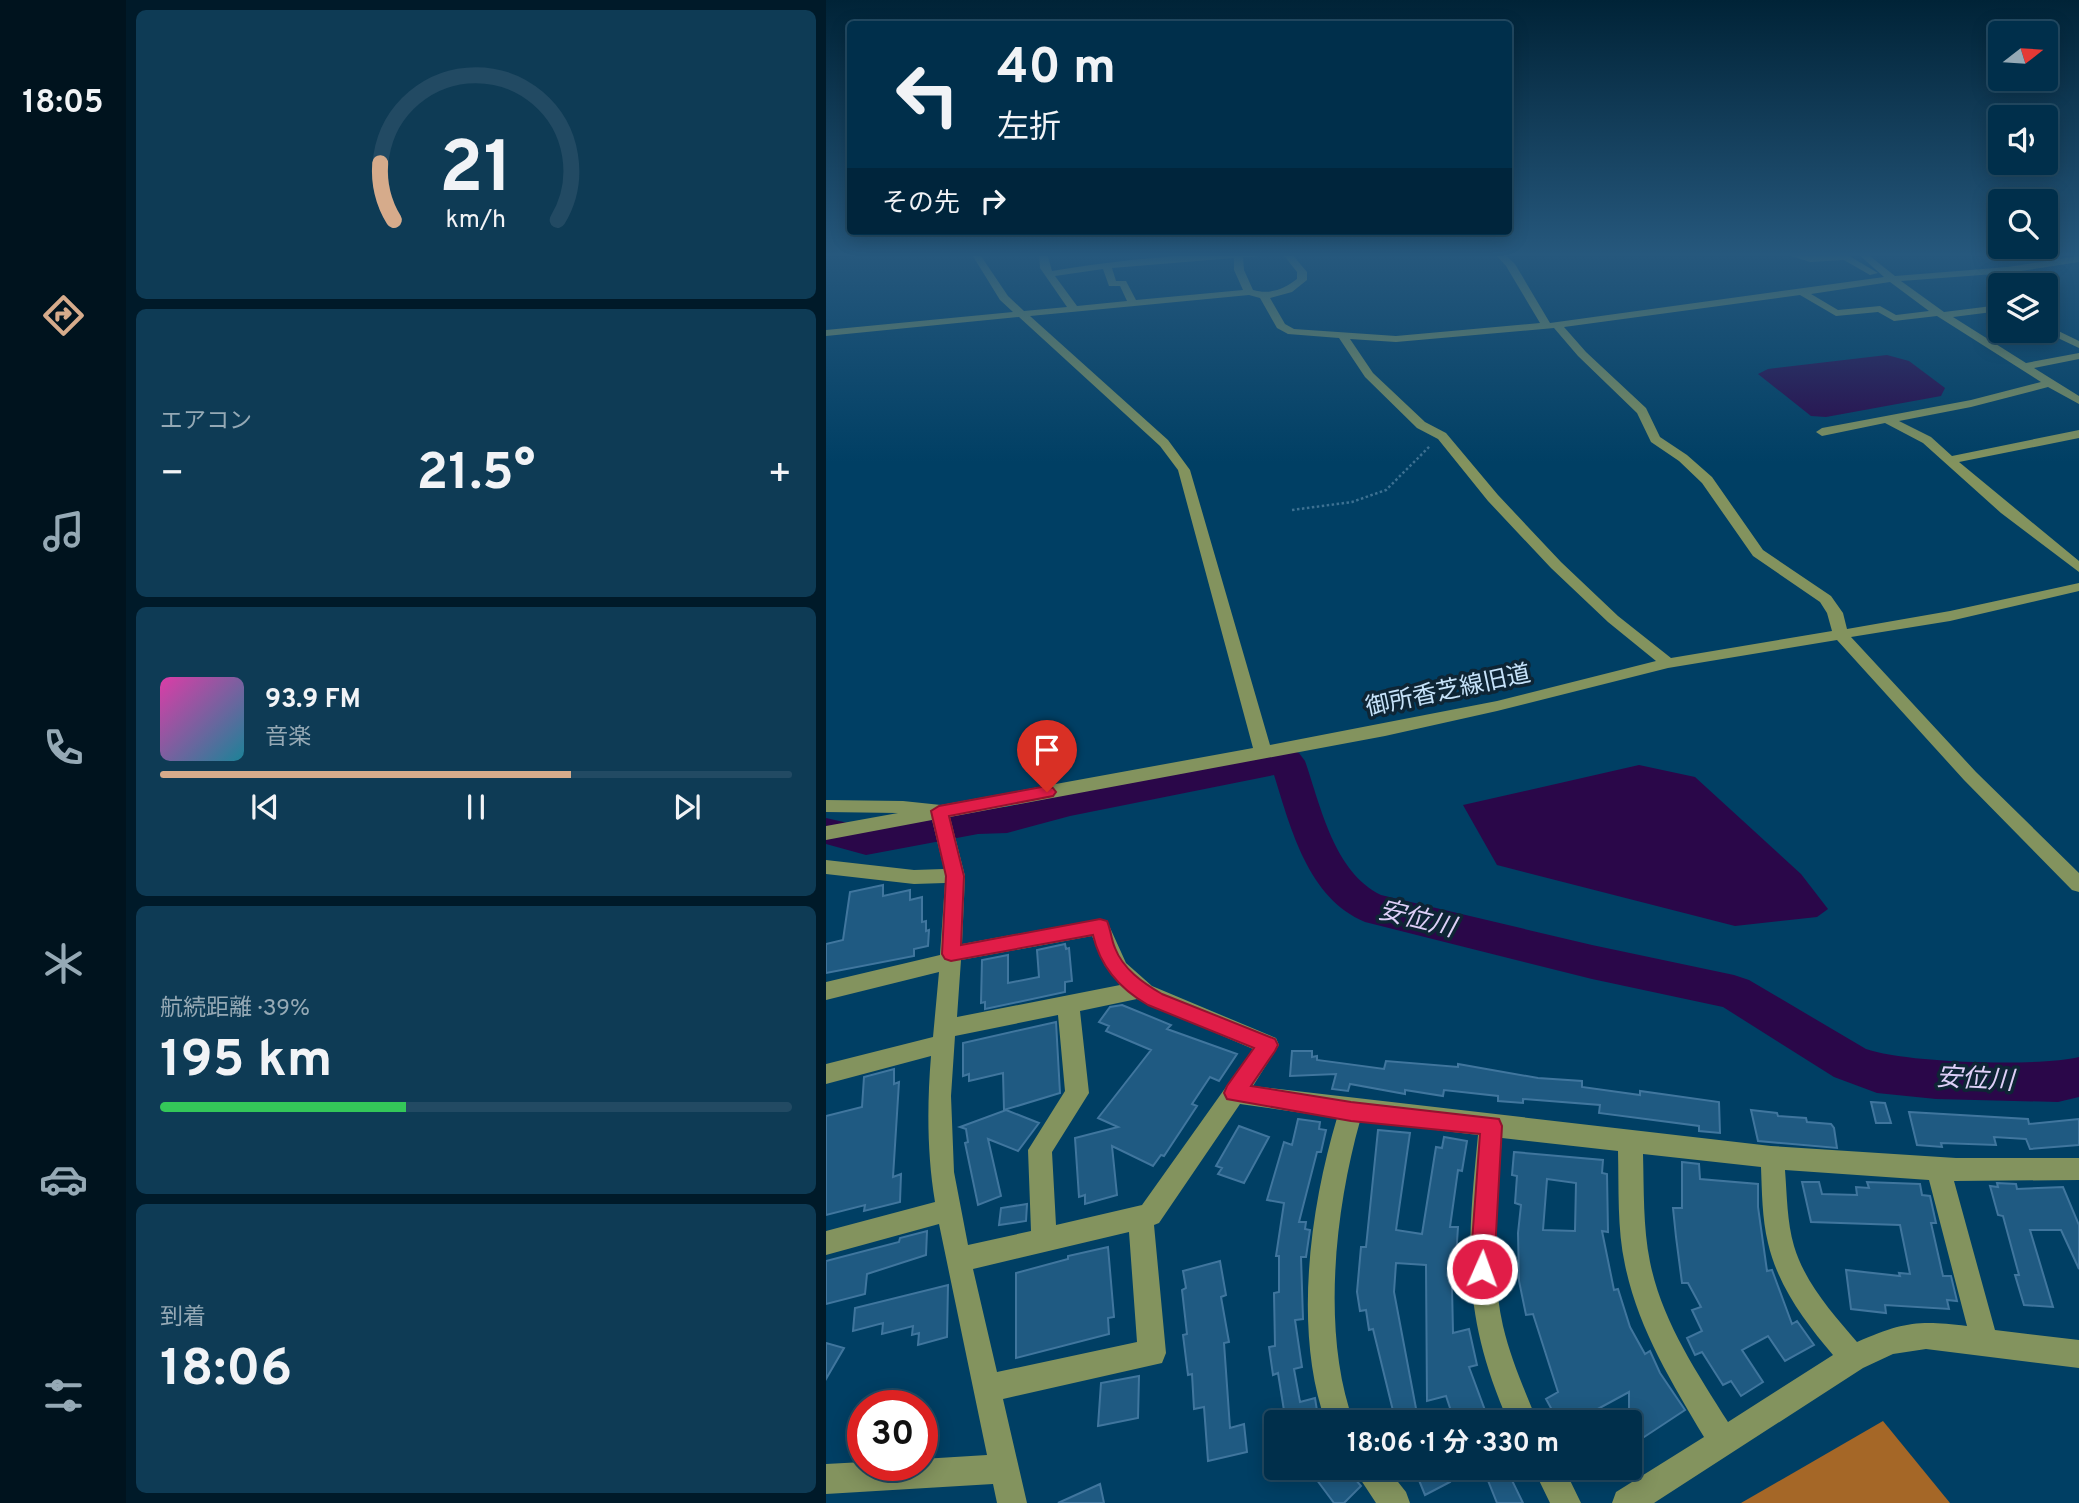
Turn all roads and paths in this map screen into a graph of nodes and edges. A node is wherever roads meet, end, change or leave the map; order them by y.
1 (933, 323) edge
2 (1031, 323) edge
3 (1279, 323) edge
4 (1569, 323) edge
5 (1954, 323) edge
6 (1552, 325) junction
7 (826, 333) edge
8 (2058, 334) edge
9 (1343, 337) junction
10 (2079, 345) edge
11 (2079, 356) edge
12 (2024, 367) junction
13 (2049, 383) junction
14 (2079, 401) edge
15 (1888, 420) junction
16 (1822, 432) dead end
17 (2079, 434) edge
18 (1443, 436) junction
19 (1951, 460) junction
20 (1292, 510) dead end
21 (2079, 568) edge
22 (2079, 587) edge
23 (1841, 635) junction
24 (1668, 663) junction
25 (1264, 752) junction
26 (826, 806) edge
27 (940, 815) junction
28 (826, 833) edge
29 (826, 867) edge
30 (955, 876) junction
31 (2079, 885) edge
32 (951, 957) junction
33 (1139, 990) junction
34 (826, 992) edge
35 (1068, 1004) junction
36 (944, 1037) junction
37 (826, 1074) edge
38 (1235, 1093) junction
39 (1351, 1111) junction
40 (1491, 1126) junction
41 (1630, 1142) junction
42 (1772, 1159) junction
43 (1938, 1167) junction
44 (2079, 1169) edge
45 (948, 1210) junction
46 (1141, 1217) junction
47 (1044, 1240) junction
48 (826, 1243) edge
49 (958, 1260) junction
50 (1985, 1342) junction
51 (2079, 1354) edge
52 (1853, 1358) junction
53 (987, 1388) junction
54 (1336, 1410) edge
55 (1519, 1410) edge
56 (1724, 1443) junction
57 (1006, 1469) junction
58 (826, 1479) edge
59 (1377, 1480) edge
60 (1554, 1480) edge
61 (1012, 1503) edge
62 (1395, 1503) edge
63 (1566, 1503) edge
64 (1627, 1503) edge

1 - 7 street
2 - 25 street
3 - 9 street
4 - 6 street
5 - 12 street
6 - 9 street
6 - 23 street
8 - 10 street
9 - 18 street
11 - 12 street
12 - 13 street
13 - 14 street
13 - 15 street
15 - 16 street
15 - 19 street
17 - 19 street
18 - 20 path
18 - 24 street
19 - 21 street
22 - 23 street, 御所香芝線旧道
23 - 24 street, 御所香芝線旧道
23 - 31 street
24 - 25 street, 御所香芝線旧道
25 - 27 street, 御所香芝線旧道
26 - 27 street
27 - 28 street, 御所香芝線旧道
27 - 30 street
29 - 30 street
30 - 32 street
32 - 33 street
32 - 34 street
32 - 36 street
33 - 35 street
33 - 38 street
35 - 36 street
35 - 47 street
36 - 37 street
36 - 45 street
38 - 39 street
38 - 46 street
39 - 40 street
39 - 54 street
40 - 41 street
40 - 55 street
41 - 42 street
41 - 56 street
42 - 43 street
42 - 52 street
43 - 44 street
43 - 50 street
45 - 48 street
45 - 49 street
46 - 47 street
46 - 53 street
47 - 49 street
49 - 53 street
50 - 51 street
50 - 52 street
52 - 56 street
53 - 57 street
56 - 64 street
57 - 58 street
57 - 61 street
59 - 62 street
60 - 63 street

